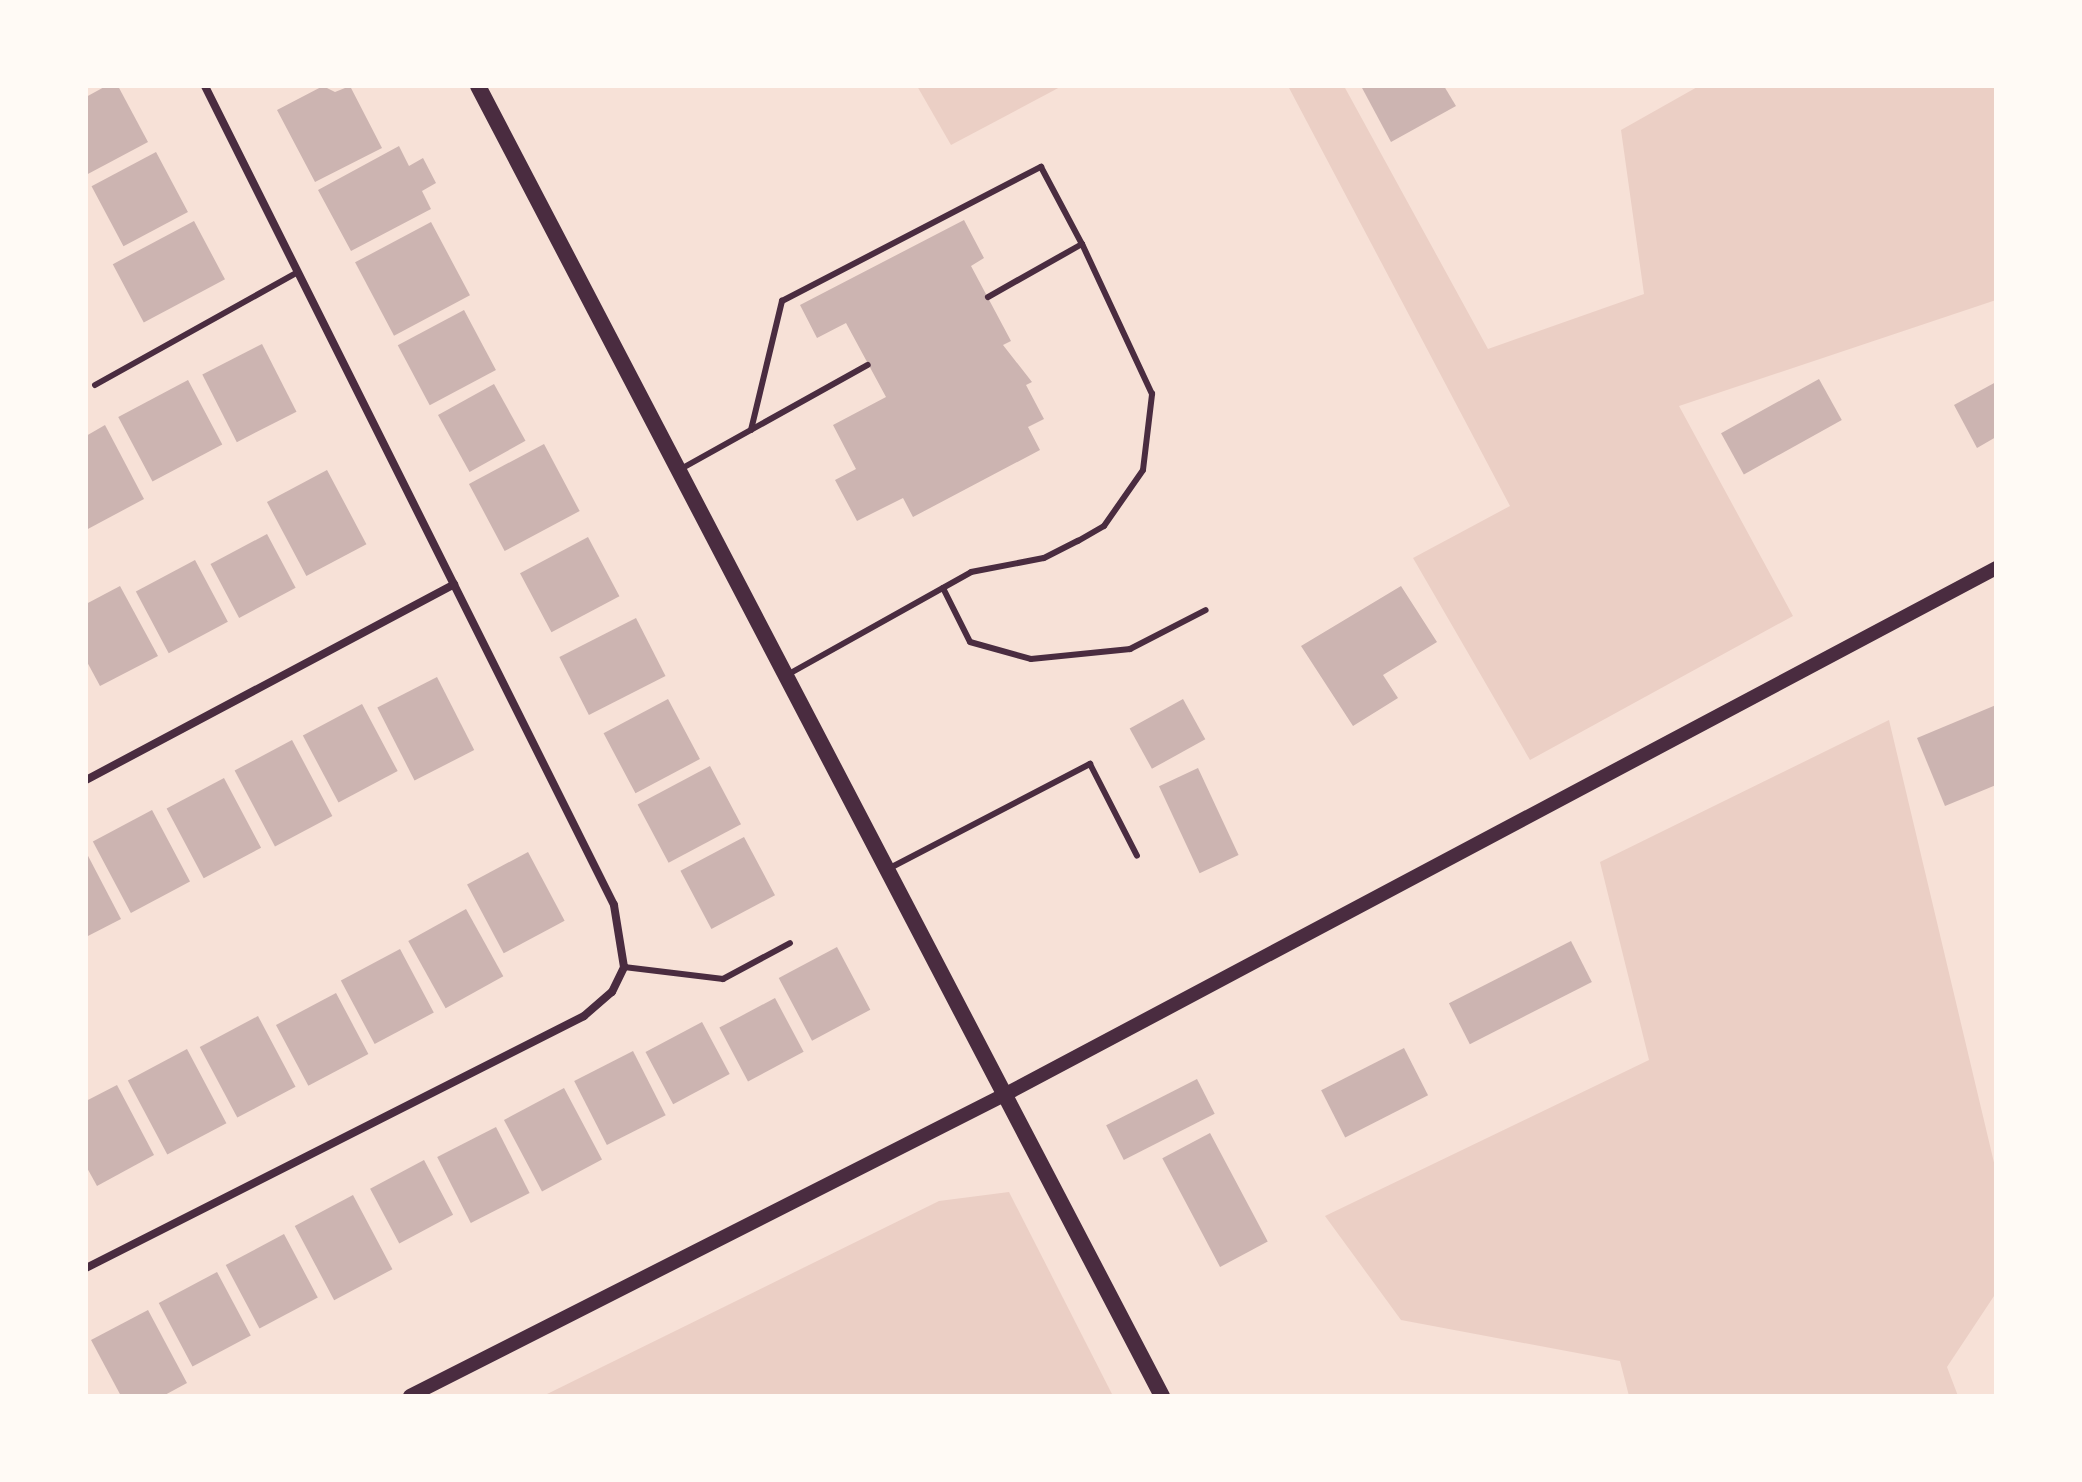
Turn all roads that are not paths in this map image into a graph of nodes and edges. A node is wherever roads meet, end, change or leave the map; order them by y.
1 (205, 86) edge
2 (478, 86) edge
3 (1082, 244) junction
4 (298, 272) junction
5 (988, 297) dead end
6 (868, 365) dead end
7 (95, 385) dead end
8 (751, 430) junction
9 (679, 470) junction
10 (1996, 568) edge
11 (454, 584) junction
12 (943, 588) junction
13 (1206, 610) dead end
14 (787, 675) junction
15 (86, 780) edge
16 (1137, 856) dead end
17 (888, 869) junction
18 (790, 943) dead end
19 (624, 967) junction
20 (1006, 1094) junction
21 (86, 1268) edge
22 (410, 1396) edge
23 (1162, 1396) edge

1 - 4 street
2 - 9 main road
3 - 5 lane
3 - 8 lane
3 - 12 lane
4 - 7 lane
4 - 11 street
6 - 8 lane
8 - 9 lane
9 - 14 main road
10 - 20 street
11 - 15 street
11 - 19 street
12 - 13 lane
12 - 14 lane
14 - 17 main road
16 - 17 lane
17 - 20 main road
18 - 19 lane
19 - 21 street
20 - 22 street
20 - 23 main road

